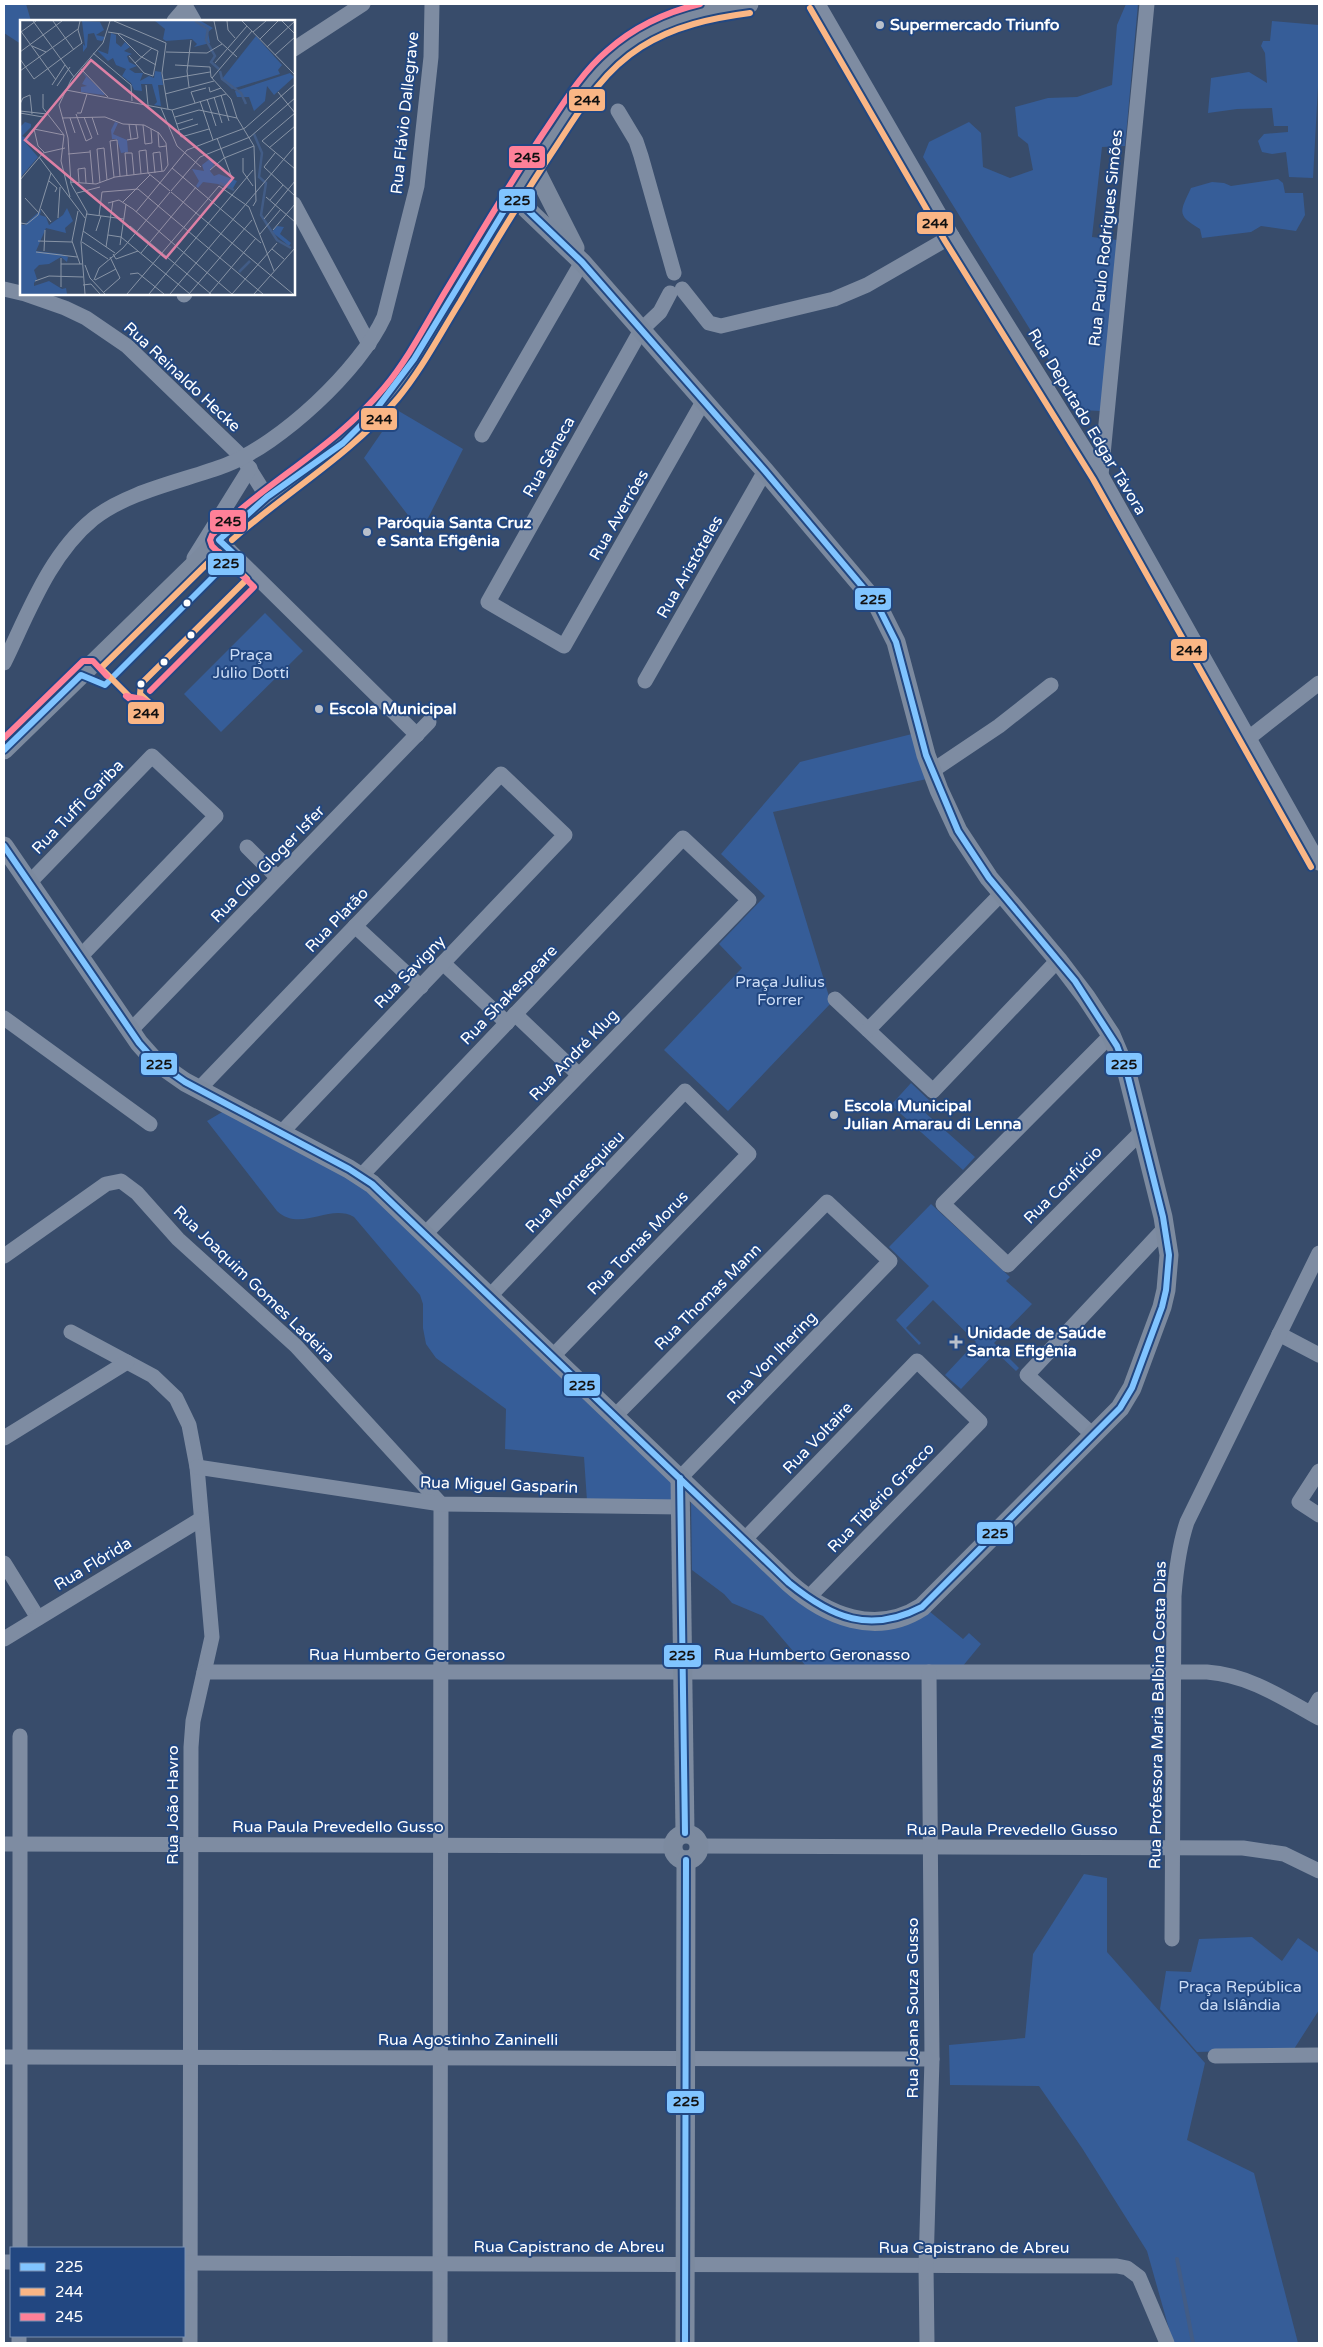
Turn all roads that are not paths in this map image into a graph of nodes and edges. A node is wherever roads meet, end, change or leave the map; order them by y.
1 (363, 4) edge
2 (749, 4) edge
3 (818, 4) edge
4 (1146, 4) edge
5 (429, 6) edge
6 (175, 20) edge
7 (193, 20) edge
8 (295, 48) edge
9 (618, 111) dead end
10 (533, 165) junction
11 (513, 196) junction
12 (295, 206) edge
13 (952, 236) junction
14 (582, 262) junction
15 (4, 289) edge
16 (676, 291) junction
17 (20, 292) edge
18 (33, 295) edge
19 (641, 330) junction
20 (369, 344) junction
21 (704, 400) junction
22 (482, 435) dead end
23 (246, 462) junction
24 (765, 471) junction
25 (1101, 475) junction
26 (267, 497) junction
27 (219, 540) junction
28 (185, 573) junction
29 (564, 646) joint
30 (4, 663) edge
31 (645, 681) dead end
32 (1319, 683) edge
33 (1051, 685) dead end
34 (429, 722) dead end
35 (416, 735) junction
36 (1250, 737) junction
37 (4, 750) edge
38 (932, 771) junction
39 (565, 835) joint
40 (683, 838) joint
41 (4, 846) edge
42 (247, 847) dead end
43 (1319, 863) edge
44 (278, 878) junction
45 (30, 883) junction
46 (1002, 892) junction
47 (355, 926) junction
48 (80, 957) junction
49 (1058, 960) junction
50 (443, 963) junction
51 (421, 987) junction
52 (835, 999) dead end
53 (4, 1018) edge
54 (511, 1019) junction
55 (131, 1030) junction
56 (868, 1030) junction
57 (1111, 1035) junction
58 (579, 1075) junction
59 (198, 1089) junction
60 (686, 1091) joint
61 (150, 1124) dead end
62 (1142, 1131) junction
63 (281, 1133) junction
64 (361, 1176) junction
65 (827, 1202) joint
66 (1166, 1228) junction
67 (425, 1234) junction
68 (1319, 1253) edge
69 (4, 1256) edge
70 (490, 1296) junction
71 (71, 1332) dead end
72 (1279, 1334) junction
73 (1319, 1355) edge
74 (553, 1356) junction
75 (917, 1361) joint
76 (127, 1362) junction
77 (615, 1416) junction
78 (1093, 1435) junction
79 (4, 1438) edge
80 (197, 1468) junction
81 (1319, 1471) edge
82 (680, 1478) junction
83 (441, 1504) junction
84 (682, 1507) junction
85 (1319, 1515) edge
86 (201, 1519) junction
87 (744, 1540) junction
88 (4, 1563) edge
89 (808, 1599) junction
90 (38, 1618) junction
91 (4, 1639) edge
92 (204, 1672) junction
93 (441, 1672) junction
94 (684, 1672) junction
95 (929, 1672) junction
96 (1174, 1672) junction
97 (1319, 1698) edge
98 (1315, 1716) edge
99 (20, 1736) dead end
100 (679, 1840) junction
101 (4, 1844) edge
102 (20, 1844) junction
103 (190, 1844) junction
104 (440, 1845) junction
105 (700, 1846) junction
106 (930, 1847) junction
107 (1172, 1848) junction
108 (686, 1860) junction
109 (1319, 1871) edge
110 (1172, 1939) dead end
111 (1319, 2055) edge
112 (1215, 2056) dead end
113 (4, 2057) edge
114 (20, 2057) junction
115 (190, 2058) junction
116 (440, 2058) junction
117 (686, 2058) junction
118 (932, 2059) junction
119 (20, 2247) edge
120 (187, 2263) edge
121 (440, 2264) junction
122 (685, 2265) junction
123 (926, 2266) junction
124 (190, 2343) edge
125 (440, 2343) edge
126 (685, 2343) edge
127 (927, 2343) edge
128 (1167, 2343) edge

1 - 8 street
2 - 10 main road
3 - 13 street, Rua Deputado Edgar Távora
4 - 25 street, Rua Paulo Rodrigues Simões
5 - 20 street, Rua Flávio Dallegrave
6 - 7 street
9 - 16 street
10 - 11 main road
10 - 14 main road
11 - 14 main road
11 - 26 main road
12 - 20 street
13 - 16 street
13 - 25 street, Rua Deputado Edgar Távora
14 - 19 main road
14 - 22 street
15 - 17 street, Rua Reinaldo Hecke
16 - 19 street, Rua Sêneca
18 - 23 street, Rua Reinaldo Hecke
19 - 21 main road
19 - 29 street, Rua Sêneca
20 - 23 street, Rua Flávio Dallegrave
21 - 24 main road
21 - 29 street, Rua Averróes
23 - 26 street, Rua Reinaldo Hecke
23 - 28 street
23 - 30 street, Rua Flávio Dallegrave
24 - 31 street, Rua Aristóteles
24 - 38 main road
25 - 36 street, Rua Deputado Edgar Távora
26 - 27 main road
27 - 28 main road
27 - 35 street
28 - 37 main road
32 - 36 street
33 - 38 street
34 - 35 street, Rua Clio Gloger Isfer
35 - 44 street, Rua Clio Gloger Isfer
36 - 43 street, Rua Deputado Edgar Távora
38 - 46 main road
39 - 47 street, Rua Platão
39 - 50 street, Rua Savigny
40 - 54 street, Rua Shakespeare
40 - 58 street, Rua André Klug
41 - 45 main road
42 - 44 street
44 - 55 street, Rua Clio Gloger Isfer
45 - 48 main road
45 - 48 street, Rua Tuffi Gariba
46 - 49 main road
46 - 56 street
47 - 51 street
47 - 59 street, Rua Platão
48 - 55 main road
49 - 56 street
49 - 57 main road
50 - 51 street, Rua Savigny
50 - 54 street
51 - 63 street, Rua Savigny
52 - 56 street
53 - 61 street
54 - 58 street
54 - 64 street, Rua Shakespeare
55 - 59 main road
57 - 62 main road
57 - 62 street, Rua Confúcio
58 - 67 street, Rua André Klug
59 - 63 main road
60 - 70 street, Rua Montesquieu
60 - 74 street, Rua Tomas Morus
62 - 66 main road
63 - 64 main road
64 - 67 main road
65 - 77 street, Rua Thomas Mann
65 - 82 street, Rua Von Ihering
66 - 78 main road
66 - 78 street
67 - 70 main road
68 - 72 street, Rua Professora Maria Balbina Costa Dias
69 - 83 street, Rua Joaquim Gomes Ladeira
70 - 74 main road
71 - 76 street, Rua João Havro
72 - 73 street
72 - 96 street, Rua Professora Maria Balbina Costa Dias
74 - 77 main road
75 - 87 street, Rua Voltaire
75 - 89 street, Rua Tibério Gracco
76 - 79 street
76 - 80 street, Rua João Havro
77 - 82 main road
78 - 89 main road
80 - 83 street, Rua Miguel Gasparin
80 - 86 street, Rua João Havro
81 - 85 street
82 - 84 main road
82 - 87 main road
83 - 84 street, Rua Miguel Gasparin
83 - 93 street
84 - 94 main road
86 - 90 street, Rua Flórida
86 - 92 street, Rua João Havro
87 - 89 main road
88 - 90 street
90 - 91 street, Rua Flórida
92 - 93 street, Rua Humberto Geronasso
92 - 103 street, Rua João Havro
93 - 94 street, Rua Humberto Geronasso
93 - 104 street
94 - 95 street, Rua Humberto Geronasso
94 - 100 main road
95 - 96 street, Rua Humberto Geronasso
95 - 106 street, Rua Joana Souza Gusso
96 - 98 street, Rua Humberto Geronasso
96 - 107 street, Rua Professora Maria Balbina Costa Dias
97 - 98 street
99 - 102 street
100 - 104 street, Rua Paula Prevedello Gusso
100 - 105 main road
100 - 108 main road
101 - 102 street, Rua Paula Prevedello Gusso
102 - 103 street, Rua Paula Prevedello Gusso
102 - 114 street
103 - 104 street, Rua Paula Prevedello Gusso
103 - 115 street, Rua João Havro
104 - 116 street
105 - 106 street, Rua Paula Prevedello Gusso
105 - 108 main road
106 - 107 street, Rua Paula Prevedello Gusso
106 - 118 street, Rua Joana Souza Gusso
107 - 109 street, Rua Paula Prevedello Gusso
107 - 110 street, Rua Professora Maria Balbina Costa Dias
108 - 117 main road
111 - 112 street
113 - 114 street, Rua Agostinho Zaninelli
114 - 115 street, Rua Agostinho Zaninelli
114 - 119 street
115 - 116 street, Rua Agostinho Zaninelli
115 - 120 street, Rua João Havro
116 - 117 street, Rua Agostinho Zaninelli
116 - 121 street
117 - 118 street, Rua Agostinho Zaninelli
117 - 122 main road
118 - 123 street, Rua Joana Souza Gusso
120 - 121 street, Rua Capistrano de Abreu
120 - 124 street, Rua João Havro
121 - 122 street, Rua Capistrano de Abreu
121 - 125 street
122 - 123 street, Rua Capistrano de Abreu
122 - 126 main road
123 - 127 street, Rua Joana Souza Gusso
123 - 128 street, Rua Capistrano de Abreu

